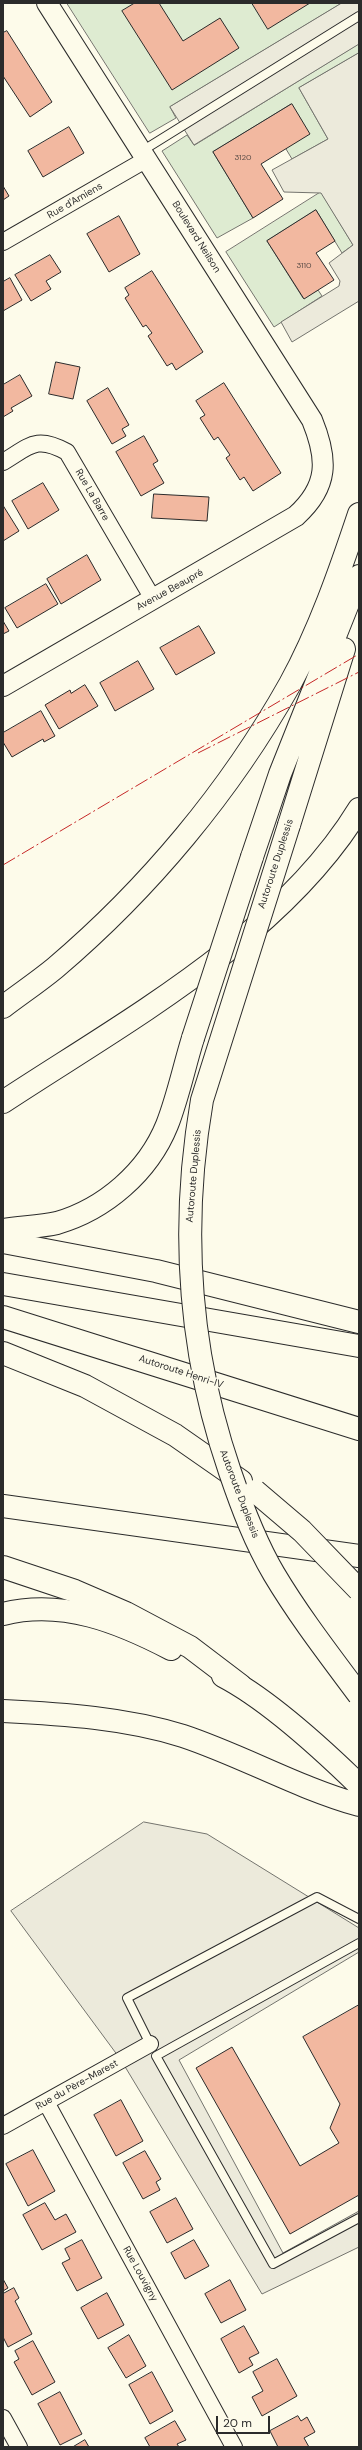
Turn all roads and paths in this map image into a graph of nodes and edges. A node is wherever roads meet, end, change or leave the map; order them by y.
1 (47, 3) edge
2 (359, 16) edge
3 (145, 155) junction
4 (3, 242) edge
5 (3, 462) edge
6 (322, 479) joint
7 (359, 514) edge
8 (359, 576) edge
9 (359, 593) edge
10 (153, 599) junction
11 (3, 686) edge
12 (359, 809) edge
13 (3, 1008) edge
14 (3, 1102) edge
15 (3, 1230) edge
16 (3, 1242) edge
17 (3, 1284) edge
18 (3, 1317) edge
19 (359, 1322) edge
20 (359, 1346) edge
21 (3, 1353) edge
22 (359, 1429) edge
23 (3, 1506) edge
24 (359, 1556) edge
25 (3, 1567) edge
26 (359, 1590) edge
27 (3, 1614) edge
28 (240, 1684) junction
29 (359, 1694) edge
30 (3, 1711) edge
31 (359, 1785) edge
32 (359, 1805) edge
33 (359, 1920) edge
34 (359, 1943) edge
35 (153, 2050) junction
36 (46, 2102) junction
37 (3, 2126) edge
38 (359, 2218) edge
39 (3, 2418) edge
40 (19, 2447) edge
41 (234, 2447) edge

1 - 3 street, Boulevard Neilson
2 - 3 lane
3 - 4 street, Rue d'Amiens
3 - 6 street, Boulevard Neilson
5 - 10 street, Rue La Barre
6 - 10 street, Avenue Beaupré
7 - 13 highway
8 - 15 highway, bridge
9 - 29 highway, Autoroute Duplessis, bridge
10 - 11 street, Avenue Beaupré
12 - 14 highway
16 - 19 highway
17 - 20 highway
18 - 22 highway, Autoroute Henri-IV
21 - 26 highway, bridge
23 - 24 highway
25 - 28 highway
27 - 28 highway
28 - 31 highway
30 - 32 highway
33 - 35 lane
34 - 35 lane
35 - 36 street, Rue du Père-Marest
35 - 38 lane
36 - 37 street, Rue du Père-Marest
36 - 41 street, Rue Louvigny
39 - 40 street

